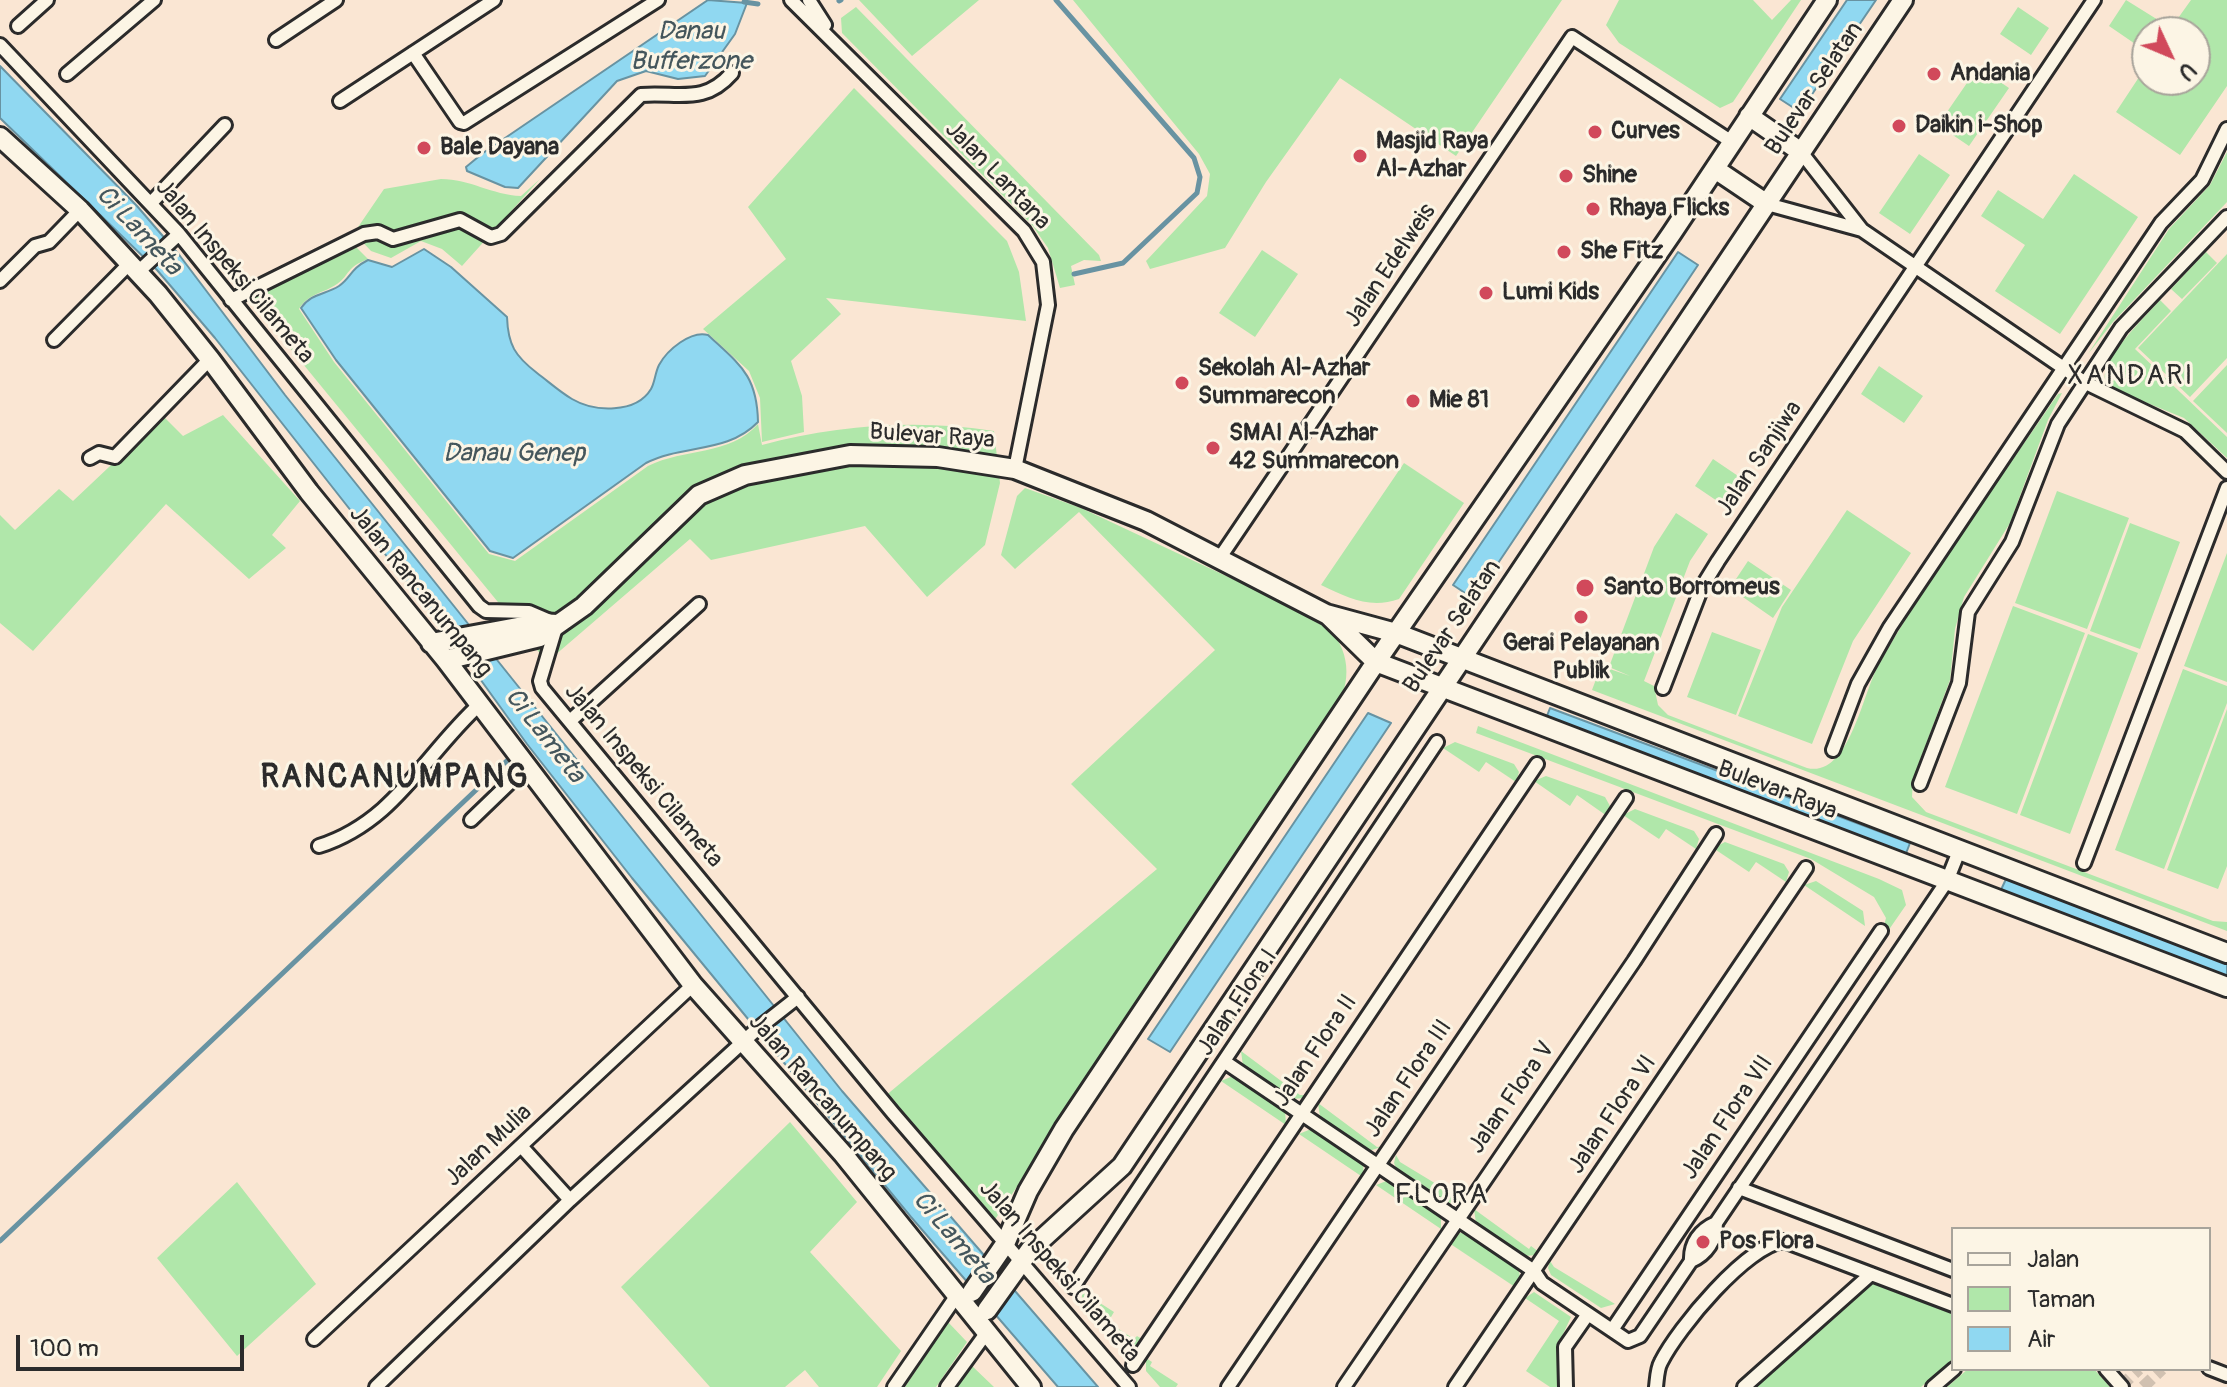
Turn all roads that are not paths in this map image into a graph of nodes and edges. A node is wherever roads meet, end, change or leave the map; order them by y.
1 (47, 0) edge
2 (154, 0) edge
3 (336, 0) edge
4 (494, 0) edge
5 (658, 0) edge
6 (791, 0) edge
7 (809, 0) edge
8 (1827, 0) edge
9 (1903, 0) edge
10 (2094, 0) edge
11 (18, 26) dead end
12 (276, 40) dead end
13 (835, 42) junction
14 (0, 45) edge
15 (413, 53) junction
16 (732, 73) dead end
17 (67, 74) dead end
18 (340, 101) dead end
19 (1749, 116) junction
20 (225, 125) dead end
21 (2227, 129) edge
22 (0, 137) edge
23 (1732, 142) junction
24 (1801, 152) junction
25 (1715, 169) junction
26 (151, 203) junction
27 (1767, 204) junction
28 (80, 210) junction
29 (2227, 217) edge
30 (1862, 230) junction
31 (176, 238) junction
32 (1916, 265) junction
33 (138, 267) junction
34 (0, 281) edge
35 (231, 300) junction
36 (54, 340) dead end
37 (210, 359) junction
38 (2064, 367) junction
39 (2084, 382) junction
40 (90, 458) dead end
41 (1015, 469) junction
42 (2227, 472) edge
43 (2227, 488) edge
44 (1219, 559) junction
45 (699, 604) dead end
46 (1326, 614) junction
47 (557, 624) junction
48 (1396, 633) junction
49 (446, 650) junction
50 (1459, 661) junction
51 (1376, 662) junction
52 (1663, 688) dead end
53 (1440, 689) junction
54 (480, 704) junction
55 (570, 721) junction
56 (1437, 742) dead end
57 (1833, 750) dead end
58 (522, 760) junction
59 (1537, 764) dead end
60 (1920, 784) dead end
61 (1626, 798) dead end
62 (471, 820) dead end
63 (1716, 834) dead end
64 (319, 846) dead end
65 (1959, 851) junction
66 (2084, 863) dead end
67 (1806, 868) dead end
68 (1947, 881) junction
69 (1881, 931) dead end
70 (2227, 953) edge
71 (693, 985) junction
72 (2227, 987) edge
73 (794, 1000) junction
74 (742, 1043) junction
75 (1225, 1062) junction
76 (1300, 1113) junction
77 (521, 1146) junction
78 (1377, 1165) junction
79 (1739, 1188) junction
80 (570, 1200) junction
81 (1456, 1217) junction
82 (1716, 1223) junction
83 (1003, 1247) junction
84 (1691, 1261) junction
85 (1018, 1265) junction
86 (1951, 1269) edge
87 (1534, 1271) junction
88 (1871, 1274) junction
89 (1073, 1287) dead end
90 (964, 1294) junction
91 (1951, 1304) edge
92 (987, 1310) dead end
93 (1588, 1314) junction
94 (1612, 1330) junction
95 (987, 1332) junction
96 (314, 1339) dead end
97 (1133, 1365) dead end
98 (1952, 1371) edge
99 (2108, 1371) edge
100 (376, 1387) edge
101 (894, 1387) edge
102 (947, 1387) edge
103 (1031, 1387) edge
104 (1129, 1387) edge
105 (1228, 1387) edge
106 (1344, 1387) edge
107 (1455, 1387) edge
108 (1566, 1387) edge
109 (1656, 1387) edge
110 (1744, 1387) edge
111 (1933, 1387) edge
112 (2122, 1387) edge

1 - 11 street
2 - 17 street
3 - 12 street
4 - 15 street
5 - 15 street
6 - 13 street, Jalan Lantana
7 - 13 street, Jalan Lantana
8 - 19 main road, Bulevar Selatan
9 - 24 main road, Bulevar Selatan
10 - 32 street, Jalan Sanjiwa
13 - 41 street, Jalan Lantana
14 - 26 street, Jalan Inspeksi Cilameta
15 - 18 street
16 - 35 street
19 - 23 main road, Bulevar Selatan
19 - 24 main road
20 - 26 street
21 - 38 street
22 - 28 main road, Jalan Rancanumpang
23 - 25 main road, Bulevar Selatan
23 - 44 street, Jalan Edelweis
24 - 27 main road, Bulevar Selatan
24 - 30 street
25 - 27 main road
25 - 48 main road, Bulevar Selatan
26 - 31 street, Jalan Inspeksi Cilameta
27 - 30 street
27 - 50 main road, Bulevar Selatan
28 - 33 main road, Jalan Rancanumpang
28 - 34 street
29 - 39 street
30 - 32 street
31 - 33 street
31 - 35 street, Jalan Inspeksi Cilameta
32 - 38 street
32 - 52 street, Jalan Sanjiwa
33 - 36 street
33 - 37 main road, Jalan Rancanumpang
35 - 47 street, Jalan Inspeksi Cilameta
37 - 40 street
37 - 49 main road, Jalan Rancanumpang
38 - 39 street
38 - 57 street
39 - 42 street
39 - 60 street
41 - 44 main road, Bulevar Raya
41 - 47 main road, Bulevar Raya
43 - 66 street
44 - 46 main road, Bulevar Raya
45 - 55 street
46 - 48 main road, Bulevar Raya
46 - 51 main road, Bulevar Raya
47 - 49 main road, Bulevar Raya
47 - 55 street, Jalan Inspeksi Cilameta
48 - 50 main road, Bulevar Raya
48 - 51 main road, Bulevar Selatan
49 - 54 main road, Jalan Rancanumpang
50 - 53 main road, Bulevar Selatan
50 - 65 main road, Bulevar Raya
51 - 53 main road, Bulevar Raya
51 - 83 main road, Bulevar Selatan
53 - 68 main road, Bulevar Raya
53 - 85 main road, Bulevar Selatan
54 - 58 main road, Jalan Rancanumpang
54 - 64 street
55 - 73 street, Jalan Inspeksi Cilameta
56 - 75 street, Jalan Flora I
58 - 62 street
58 - 71 main road, Jalan Rancanumpang
59 - 76 street, Jalan Flora II
61 - 78 street, Jalan Flora III
63 - 81 street, Jalan Flora V
65 - 68 street
65 - 70 main road, Bulevar Raya
67 - 87 street, Jalan Flora VI
68 - 72 main road, Bulevar Raya
68 - 79 street
69 - 94 street, Jalan Flora VII
71 - 74 main road, Jalan Rancanumpang
71 - 77 street, Jalan Mulia
73 - 74 street
73 - 83 street, Jalan Inspeksi Cilameta
74 - 80 street
74 - 90 main road, Jalan Rancanumpang
75 - 76 street
75 - 89 street, Jalan Flora I
76 - 78 street
76 - 97 street, Jalan Flora II
77 - 80 street
77 - 96 street, Jalan Mulia
78 - 81 street
78 - 105 street, Jalan Flora III
79 - 82 street
79 - 86 street
80 - 100 street
81 - 87 street
81 - 106 street, Jalan Flora V
82 - 84 street
82 - 84 street
83 - 85 street, Jalan Inspeksi Cilameta
83 - 90 main road, Bulevar Selatan
84 - 94 street
85 - 92 main road, Bulevar Selatan
85 - 104 street, Jalan Inspeksi Cilameta
87 - 93 street
87 - 107 street, Jalan Flora VI
88 - 91 street
88 - 109 street
88 - 110 street
90 - 95 main road, Jalan Rancanumpang
90 - 101 street
93 - 94 street
93 - 108 street
95 - 102 street
95 - 103 main road, Jalan Rancanumpang
98 - 111 street
99 - 112 street

